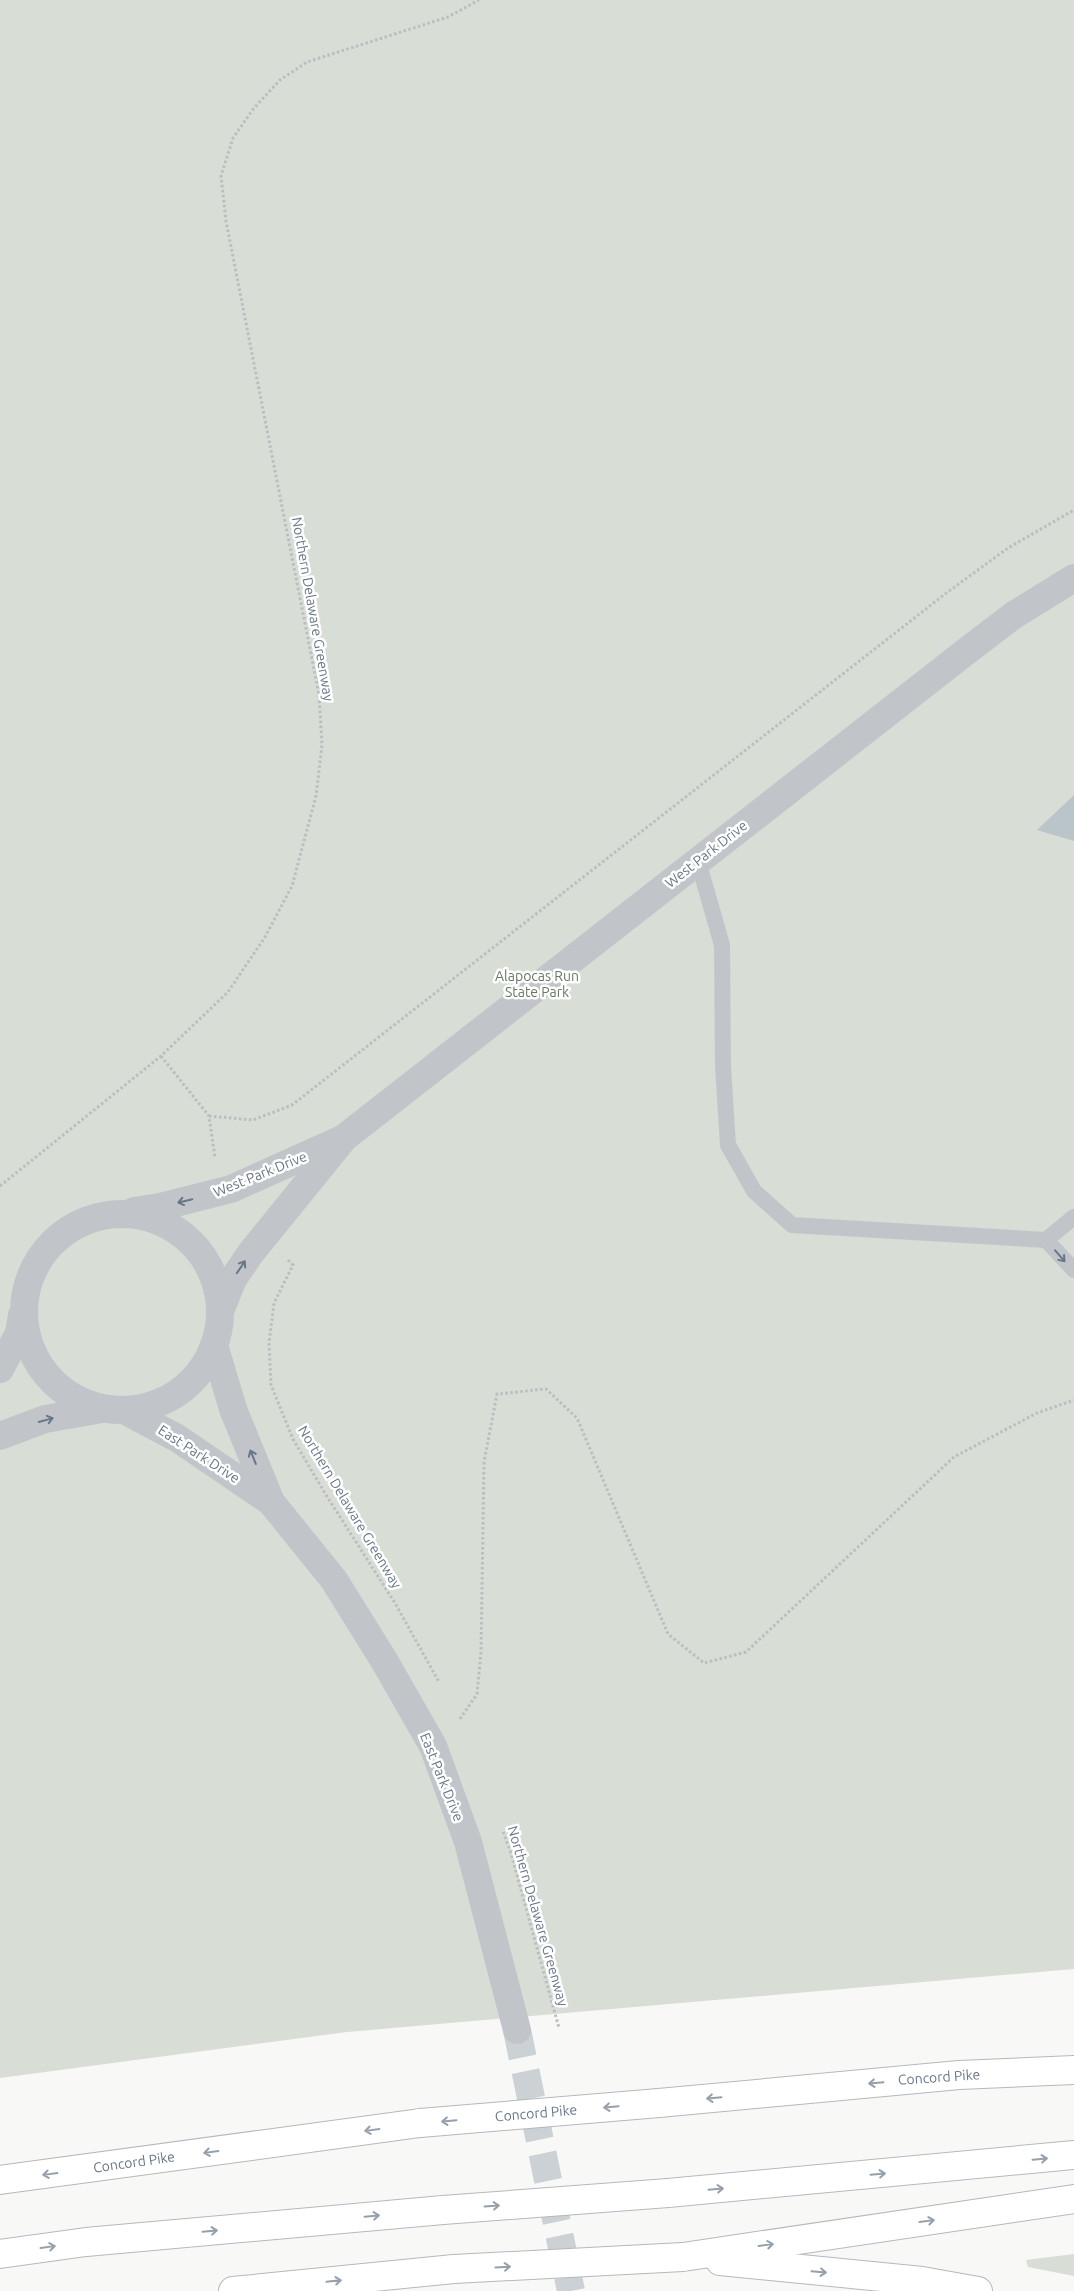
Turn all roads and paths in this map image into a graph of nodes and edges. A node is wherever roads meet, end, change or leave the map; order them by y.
1 (479, 0) edge
2 (1074, 510) edge
3 (1074, 578) edge
4 (698, 861) junction
5 (161, 1056) junction
6 (209, 1116) junction
7 (344, 1138) junction
8 (0, 1186) edge
9 (232, 1189) junction
10 (116, 1213) junction
11 (1074, 1217) edge
12 (265, 1236) junction
13 (1046, 1240) junction
14 (1074, 1270) edge
15 (24, 1304) junction
16 (220, 1311) junction
17 (214, 1345) junction
18 (0, 1369) edge
19 (1074, 1400) edge
20 (113, 1409) junction
21 (0, 1436) edge
22 (271, 1502) junction
23 (442, 1686) dead end
24 (455, 1711) dead end
25 (460, 1719) junction
26 (464, 1729) dead end
27 (503, 1831) dead end
28 (559, 2028) dead end
29 (518, 2030) tunnel mouth
30 (1074, 2057) edge
31 (1074, 2070) edge
32 (959, 2075) junction
33 (1074, 2155) edge
34 (0, 2180) edge
35 (1074, 2199) edge
36 (0, 2254) edge
37 (683, 2257) junction
38 (233, 2291) edge
39 (978, 2291) edge

1 - 5 path, Northern Delaware Greenway
2 - 6 path
3 - 4 street, West Park Drive
4 - 7 street, West Park Drive
4 - 13 lane
5 - 6 path
5 - 8 path, Northern Delaware Greenway
6 - 9 path
7 - 9 street, West Park Drive
7 - 12 street, West Park Drive
9 -> 10 street, West Park Drive
10 - 15 street
10 - 16 street
11 - 13 lane
16 -> 12 street, West Park Drive
12 - 23 path, Northern Delaware Greenway
13 -> 14 lane
15 - 18 street
15 - 20 street, East Park Drive
16 - 17 street
17 - 20 street
22 -> 17 street, East Park Drive
19 - 25 path
21 -> 20 street
20 - 22 street, East Park Drive
22 - 29 street, East Park Drive
24 - 25 path
25 - 26 path
27 - 28 path, Northern Delaware Greenway
30 - 32 main road
31 - 32 main road, Concord Pike
32 -> 34 main road, Concord Pike, bridge
36 -> 33 main road, bridge
37 -> 35 main road
38 -> 37 main road, bridge
37 -> 39 main road

